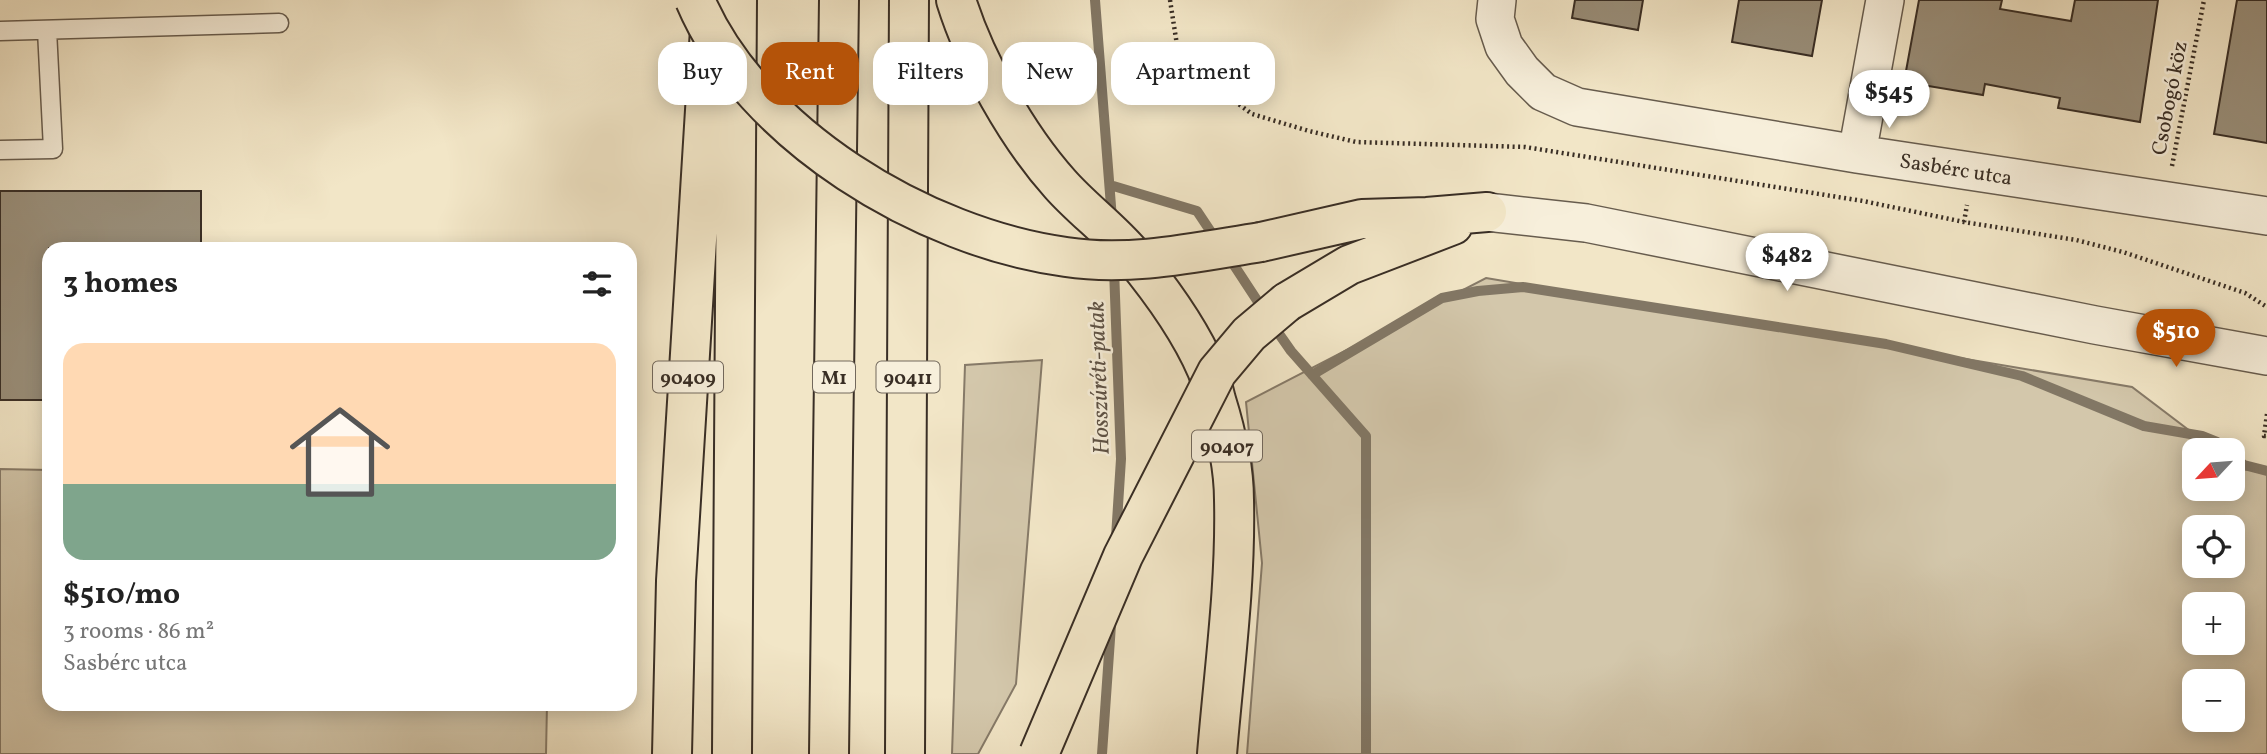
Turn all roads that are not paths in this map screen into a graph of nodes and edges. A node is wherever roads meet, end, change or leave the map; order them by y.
1 (695, 0) edge
2 (712, 0) edge
3 (737, 0) edge
4 (839, 0) edge
5 (909, 0) edge
6 (956, 0) edge
7 (1497, 0) edge
8 (1885, 0) edge
9 (279, 23) dead end
10 (47, 30) junction
11 (0, 31) edge
12 (0, 150) edge
13 (1857, 154) junction
14 (1487, 212) junction
15 (2267, 216) edge
16 (2267, 356) edge
17 (672, 754) edge
18 (732, 754) edge
19 (830, 754) edge
20 (905, 754) edge
21 (1039, 754) edge
22 (1217, 754) edge

1 - 14 highway, bridge
2 - 17 highway, 90409
3 - 18 highway
4 - 19 highway, M1
5 - 20 highway, 90411
6 - 22 highway, 90407
7 - 13 street, Sasbérc utca
8 - 13 street
9 - 10 lane
10 - 11 lane
10 - 12 lane
13 - 15 street, Sasbérc utca
14 - 16 street
14 - 21 highway, bridge

